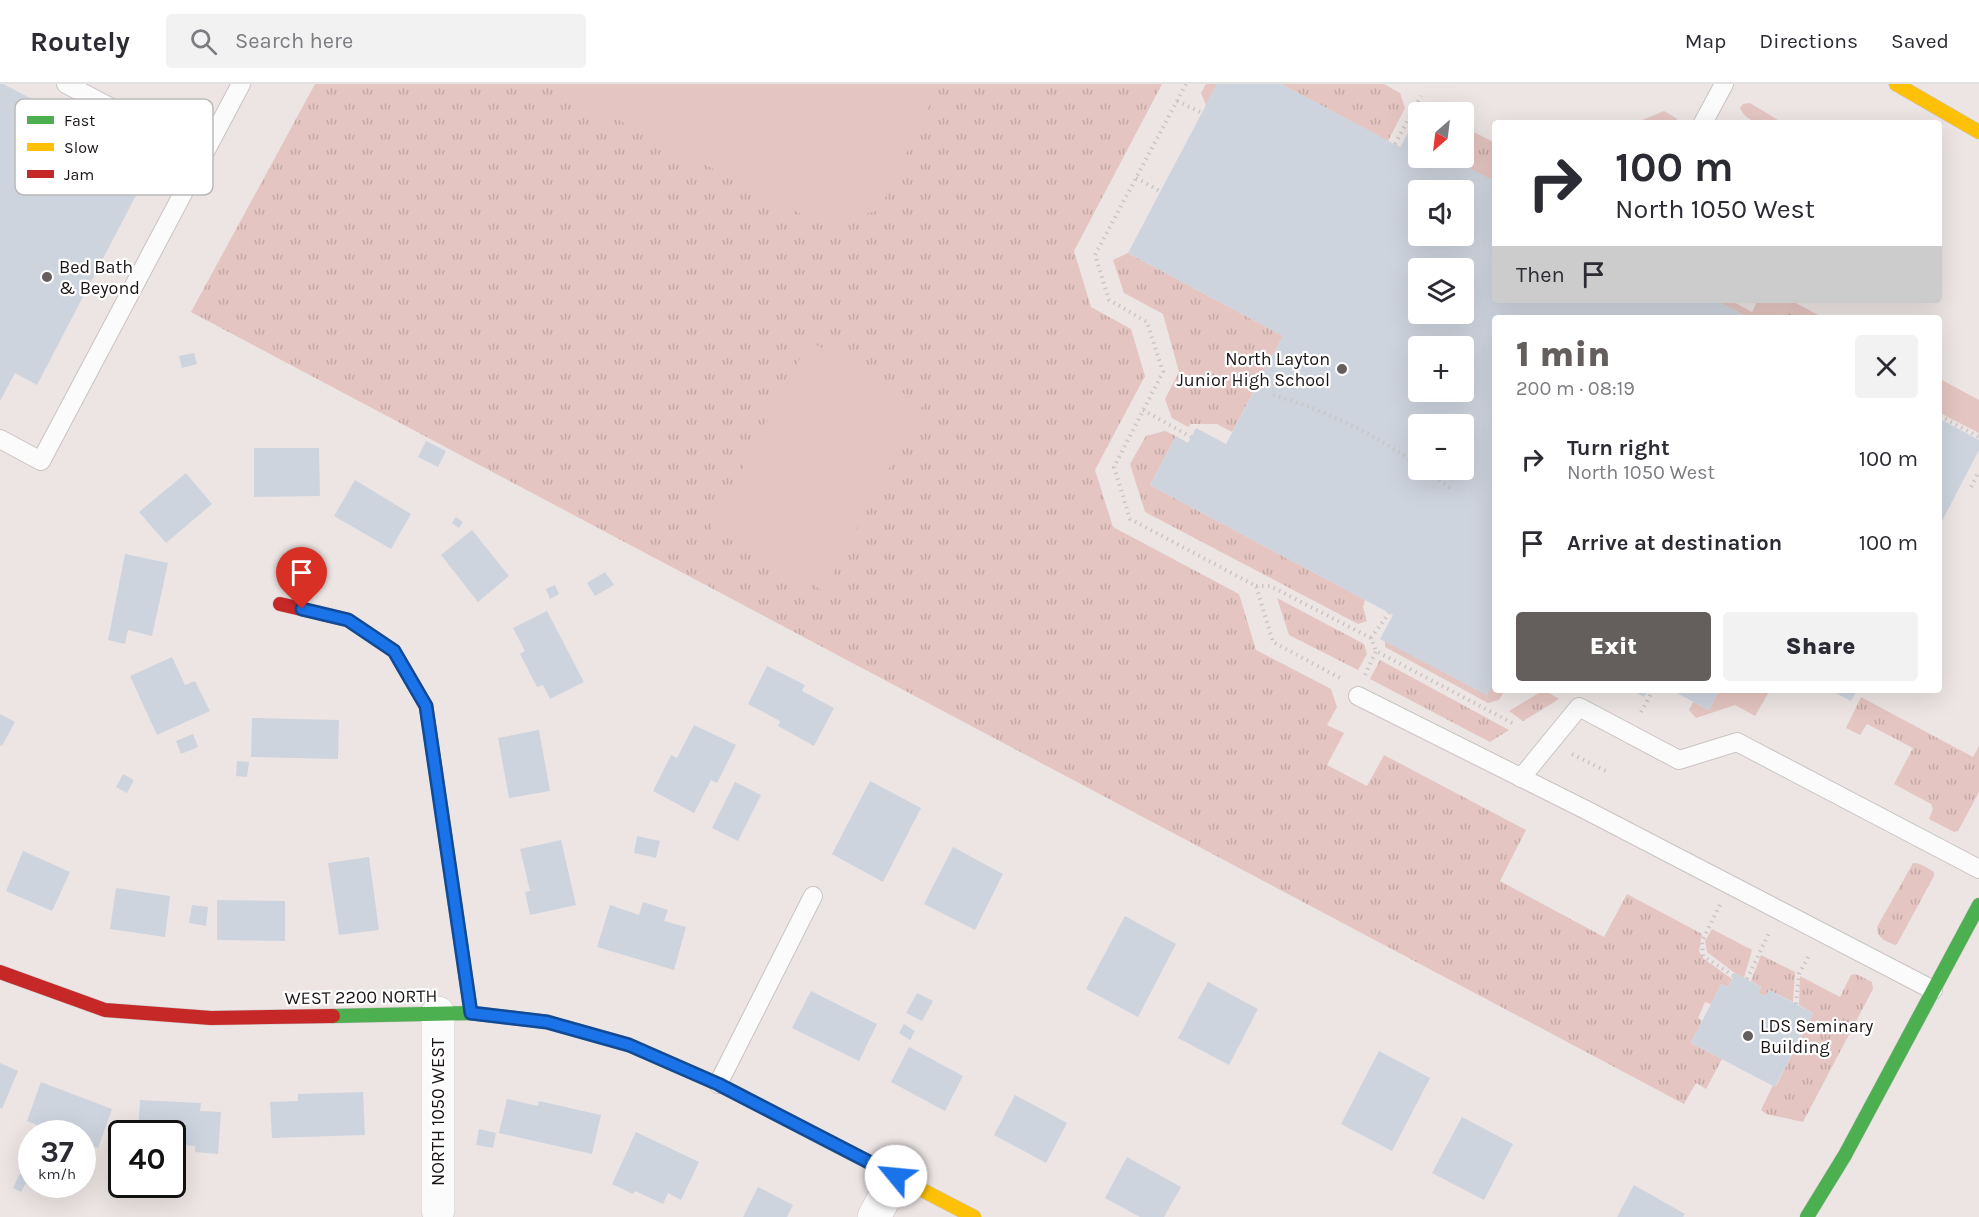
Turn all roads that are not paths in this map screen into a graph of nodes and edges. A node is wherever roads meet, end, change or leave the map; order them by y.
1 (66, 84) edge
2 (241, 84) edge
3 (1724, 84) edge
4 (1896, 84) edge
5 (95, 99) edge
6 (1705, 120) edge
7 (1979, 132) edge
8 (213, 137) edge
9 (182, 195) edge
10 (0, 439) edge
11 (280, 604) dead end
12 (1353, 689) road end
13 (1521, 778) junction
14 (1979, 869) edge
15 (813, 896) dead end
16 (1979, 905) edge
17 (0, 972) edge
18 (1933, 990) junction
19 (438, 1013) junction
20 (471, 1013) junction
21 (718, 1084) junction
22 (896, 1176) junction
23 (438, 1210) dead end
24 (874, 1217) edge
25 (974, 1217) edge
26 (1807, 1217) edge

1 - 5 lane
2 - 8 lane
3 - 6 lane
4 - 7 street
9 - 10 lane
11 - 20 street
12 - 13 lane
13 - 14 lane
13 - 18 lane
15 - 21 lane
16 - 18 street
17 - 19 street, WEST 2200 NORTH
18 - 26 street
19 - 20 street, WEST 2200 NORTH
19 - 23 street, NORTH 1050 WEST
20 - 21 street, WEST 2200 NORTH
21 - 22 street, WEST 2200 NORTH
22 - 24 street
22 - 25 street, WEST 2200 NORTH

